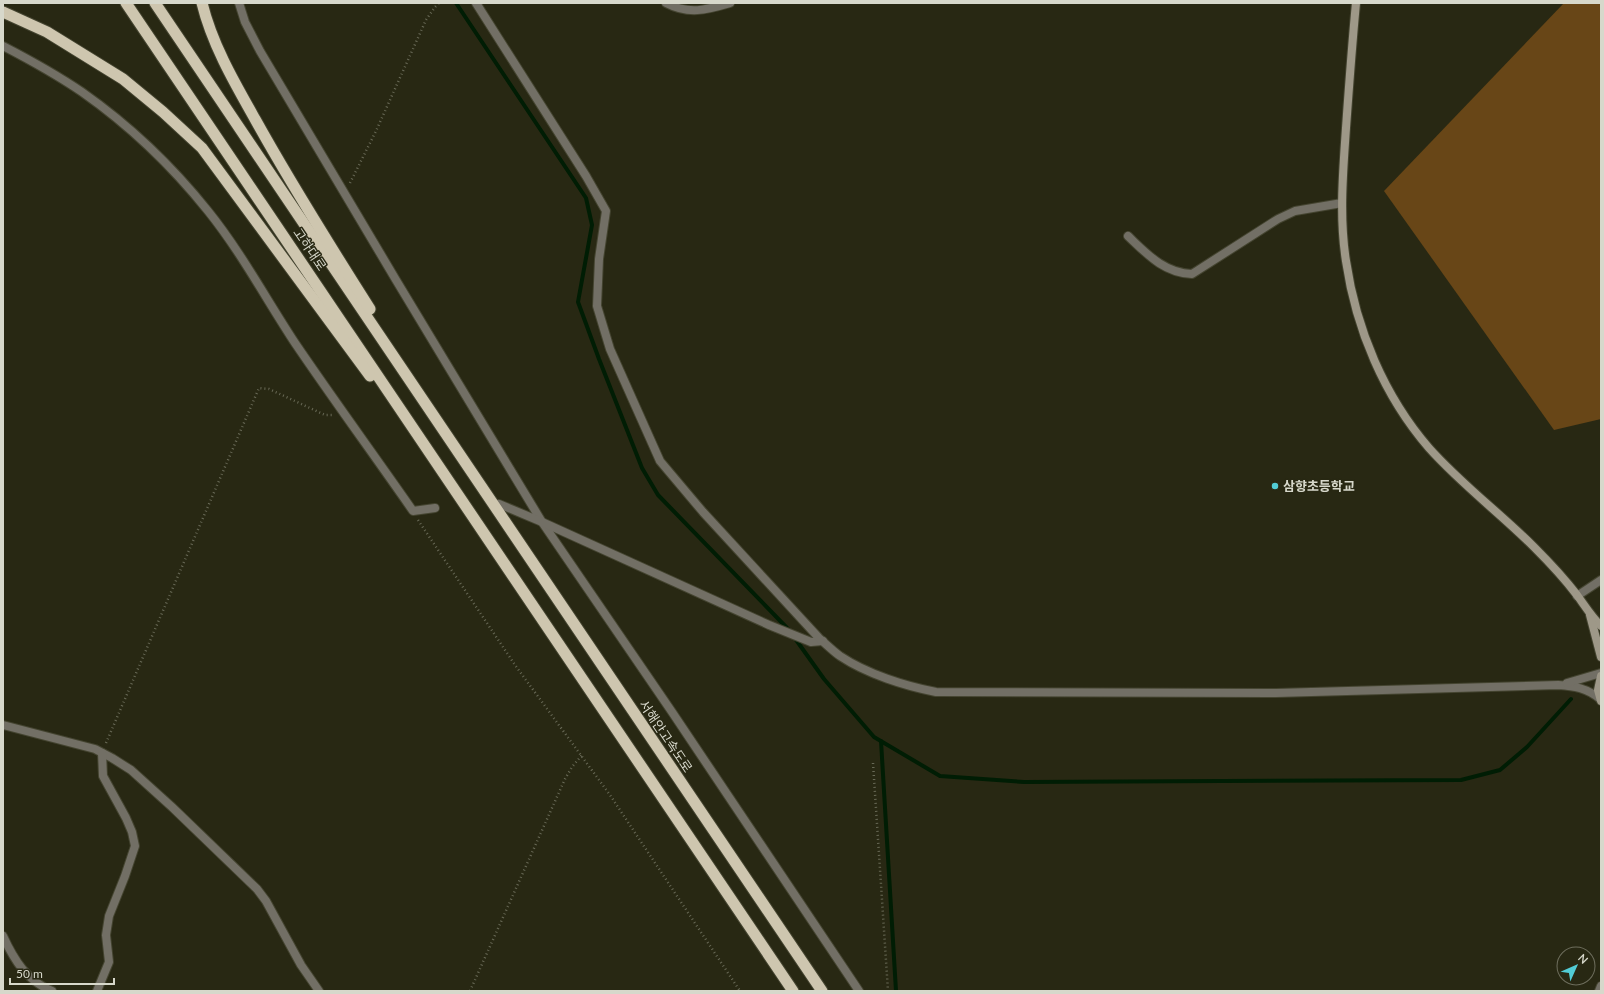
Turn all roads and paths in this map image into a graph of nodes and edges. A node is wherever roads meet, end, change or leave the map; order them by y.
1 (126, 3) edge
2 (155, 3) edge
3 (202, 3) edge
4 (239, 3) edge
5 (439, 3) edge
6 (476, 3) edge
7 (666, 3) edge
8 (730, 3) edge
9 (1356, 3) edge
10 (3, 12) edge
11 (3, 46) edge
12 (344, 192) junction
13 (1342, 203) junction
14 (1128, 236) dead end
15 (346, 414) junction
16 (487, 496) junction
17 (499, 504) dead end
18 (435, 508) dead end
19 (469, 510) junction
20 (413, 511) junction
21 (542, 522) junction
22 (1601, 580) edge
23 (1577, 596) junction
24 (1590, 614) junction
25 (1601, 626) edge
26 (823, 641) junction
27 (1601, 657) edge
28 (1601, 673) edge
29 (1601, 676) edge
30 (1558, 685) junction
31 (1600, 700) edge
32 (5, 726) edge
33 (3, 735) edge
34 (102, 752) junction
35 (582, 755) junction
36 (873, 763) dead end
37 (3, 936) edge
38 (1601, 986) edge
39 (52, 991) edge
40 (97, 991) edge
41 (319, 991) edge
42 (470, 991) edge
43 (740, 991) edge
44 (793, 991) edge
45 (822, 991) edge
46 (859, 991) edge
47 (888, 991) edge
48 (1599, 991) edge

1 - 19 highway, 고하대로
2 - 16 highway, 고하대로
3 - 16 highway
4 - 12 street
5 - 12 path
6 - 26 street
7 - 8 street
9 - 13 main road
10 - 19 highway
11 - 15 street
12 - 21 street
13 - 14 street
13 - 23 main road
15 - 20 street
15 - 34 path
16 - 45 highway, 서해안고속도로
17 - 21 street
18 - 20 street
19 - 44 highway
20 - 35 path
21 - 26 street
21 - 46 street
22 - 23 street
23 - 24 main road
24 - 25 main road
24 - 27 main road
26 - 30 street
28 - 30 street
29 - 31 main road
30 - 31 street
32 - 33 street
32 - 34 street
34 - 40 street
34 - 41 street
35 - 42 path
35 - 43 path
36 - 47 path
37 - 39 street
38 - 48 street

